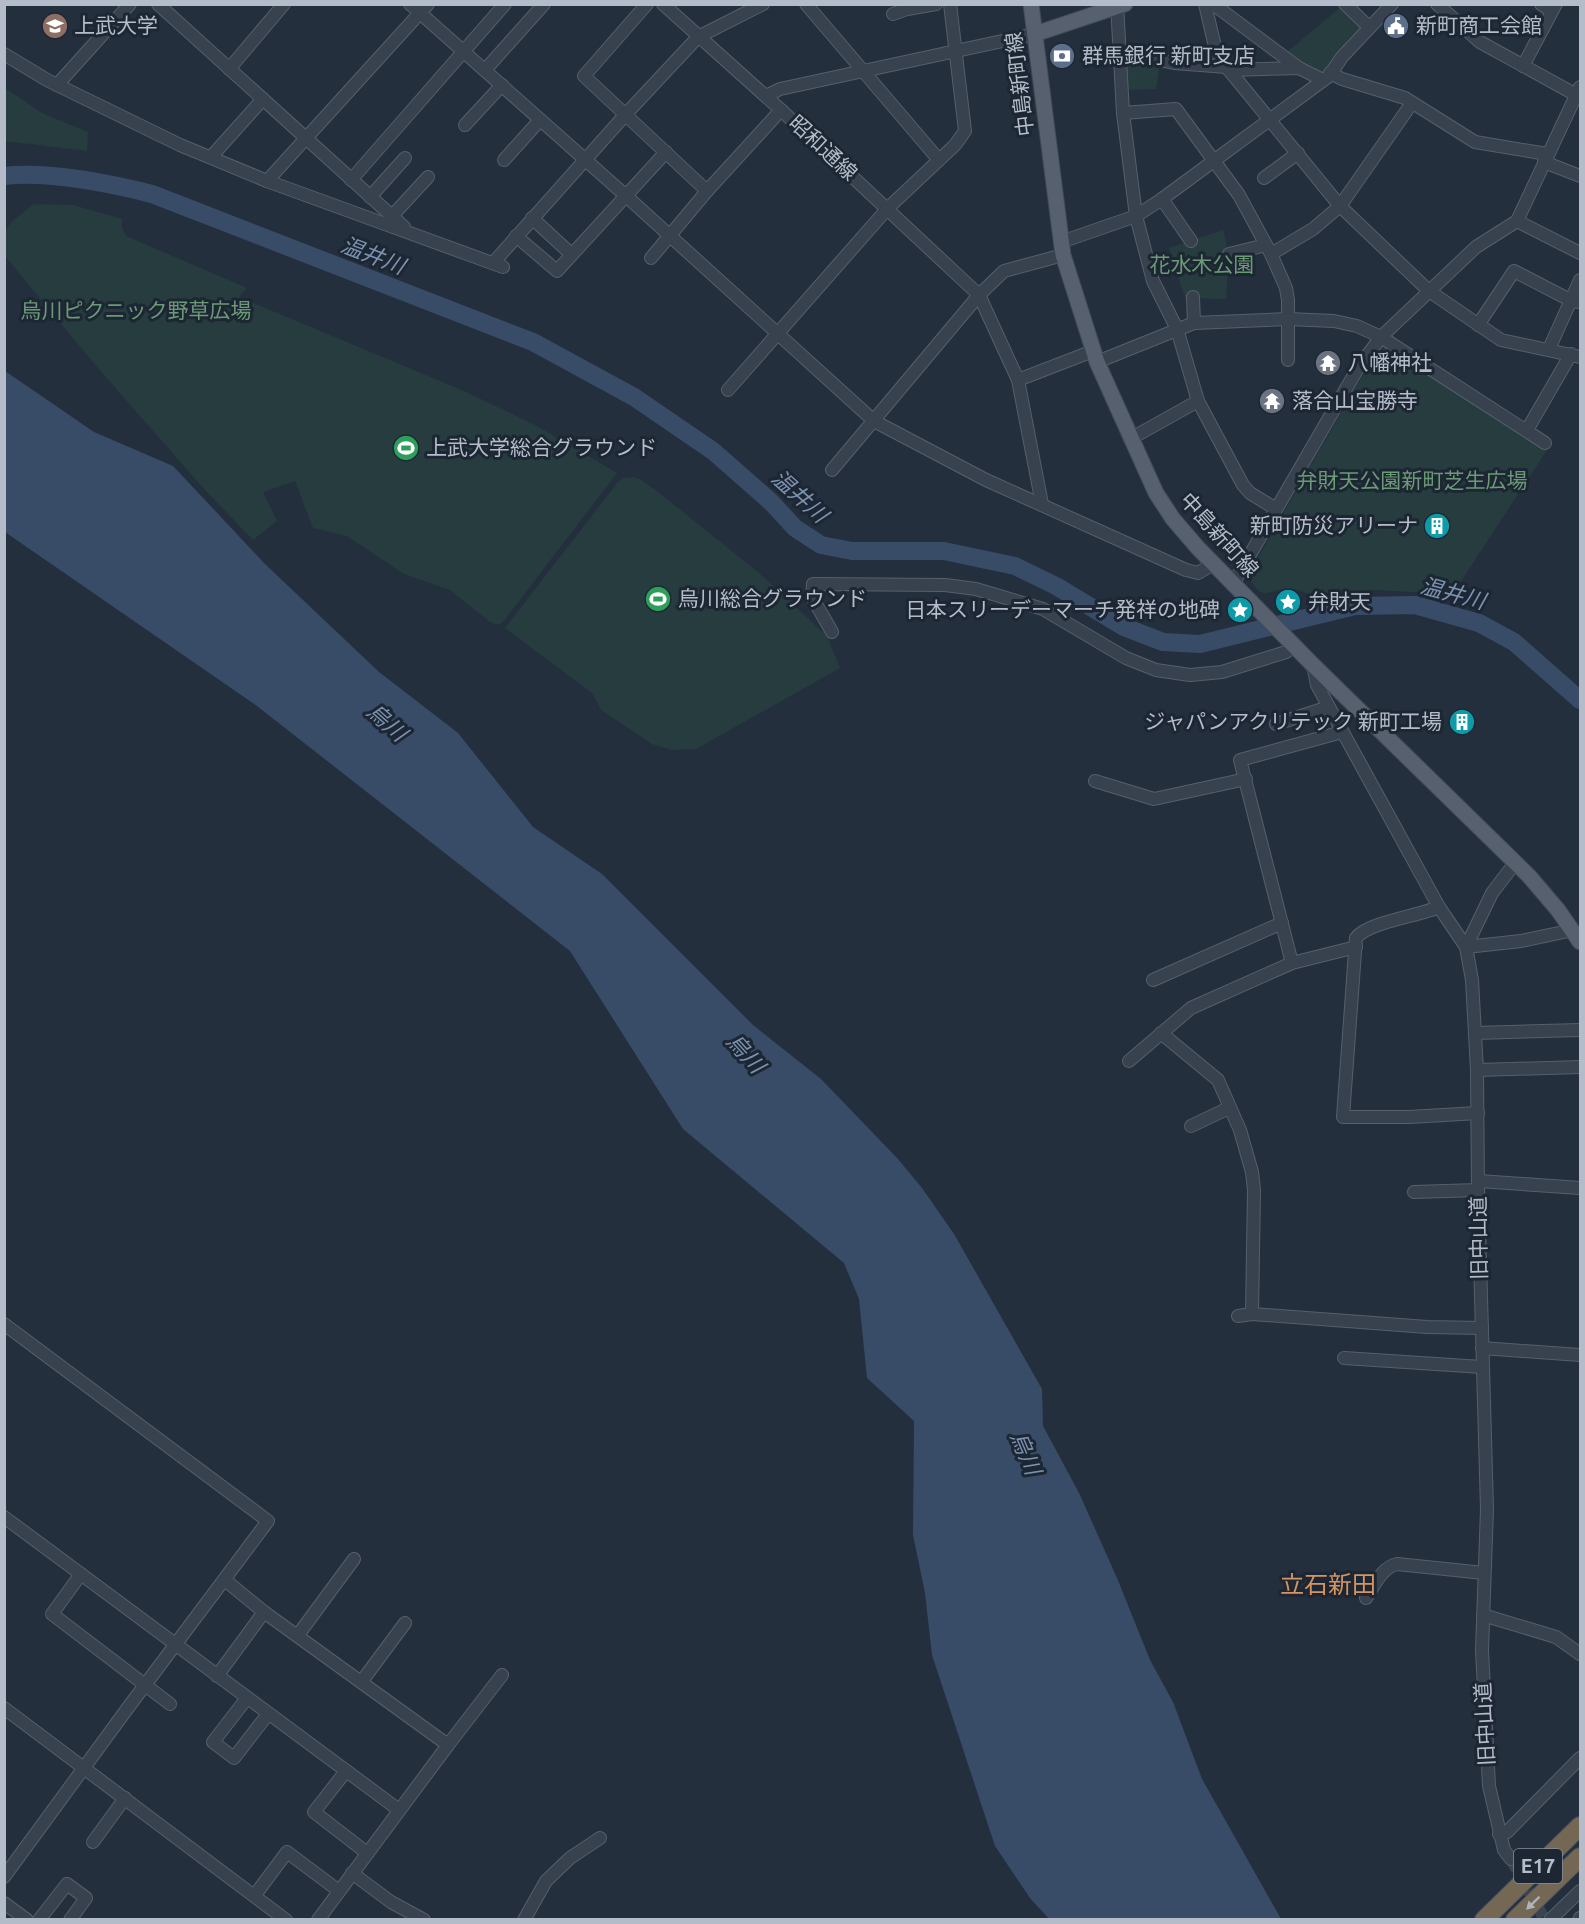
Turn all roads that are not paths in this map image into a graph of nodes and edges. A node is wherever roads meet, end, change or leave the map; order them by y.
1 (130, 4) edge
2 (158, 4) edge
3 (284, 4) edge
4 (410, 4) edge
5 (505, 4) edge
6 (544, 4) edge
7 (647, 4) edge
8 (663, 4) edge
9 (762, 4) edge
10 (806, 4) edge
11 (936, 4) edge
12 (950, 4) edge
13 (1031, 4) edge
14 (1205, 4) edge
15 (1213, 4) edge
16 (1345, 4) edge
17 (1392, 4) edge
18 (1437, 4) edge
19 (1541, 4) edge
20 (1120, 5) edge
21 (906, 7) edge
22 (1554, 8) edge
23 (424, 9) edge
24 (893, 14) dead end
25 (1369, 27) junction
26 (1035, 34) junction
27 (698, 37) junction
28 (464, 51) junction
29 (1120, 51) junction
30 (956, 52) junction
31 (4, 54) edge
32 (1523, 66) junction
33 (1228, 68) junction
34 (1299, 68) junction
35 (229, 69) junction
36 (485, 70) junction
37 (862, 72) junction
38 (1327, 76) junction
39 (57, 85) junction
40 (502, 85) junction
41 (1579, 93) edge
42 (766, 96) junction
43 (262, 99) junction
44 (1412, 103) junction
45 (782, 110) junction
46 (1123, 113) junction
47 (626, 114) junction
48 (1270, 119) junction
49 (540, 120) junction
50 (465, 125) dead end
51 (307, 140) junction
52 (666, 152) junction
53 (1298, 153) junction
54 (211, 157) junction
55 (405, 158) dead end
56 (1546, 158) junction
57 (504, 159) dead end
58 (1214, 159) junction
59 (939, 160) junction
60 (585, 161) junction
61 (1581, 176) edge
62 (428, 177) dead end
63 (1264, 178) dead end
64 (351, 180) junction
65 (267, 181) junction
66 (707, 191) junction
67 (625, 195) junction
68 (370, 197) junction
69 (1161, 199) junction
70 (1340, 206) junction
71 (888, 208) junction
72 (392, 216) junction
73 (1136, 216) junction
74 (532, 218) junction
75 (1517, 221) junction
76 (410, 232) junction
77 (516, 236) junction
78 (668, 236) junction
79 (1191, 241) dead end
80 (1062, 248) junction
81 (1268, 250) junction
82 (1581, 253) edge
83 (1229, 254) dead end
84 (571, 255) junction
85 (651, 258) dead end
86 (1581, 280) edge
87 (1429, 291) junction
88 (979, 295) junction
89 (1193, 297) dead end
90 (1576, 302) edge
91 (1288, 319) junction
92 (1194, 323) junction
93 (1478, 325) junction
94 (1178, 329) junction
95 (778, 334) junction
96 (1381, 337) junction
97 (1548, 349) junction
98 (1576, 356) edge
99 (1095, 357) junction
100 (1288, 360) dead end
101 (1018, 381) junction
102 (728, 390) dead end
103 (1198, 401) junction
104 (874, 421) junction
105 (1527, 430) junction
106 (1130, 439) junction
107 (1545, 443) dead end
108 (832, 470) dead end
109 (1042, 504) junction
110 (1276, 509) junction
111 (1214, 564) junction
112 (1233, 584) junction
113 (832, 632) dead end
114 (1292, 643) junction
115 (1313, 665) junction
116 (1329, 707) junction
117 (1276, 724) dead end
118 (1342, 732) junction
119 (1246, 778) junction
120 (1095, 781) dead end
121 (1515, 863) junction
122 (1439, 907) junction
123 (1282, 923) junction
124 (1577, 936) edge
125 (1356, 947) junction
126 (1466, 947) junction
127 (1292, 963) junction
128 (1153, 980) dead end
129 (1581, 1030) edge
130 (1161, 1033) junction
131 (1475, 1033) junction
132 (1130, 1060) dead end
133 (1581, 1067) edge
134 (1477, 1070) junction
135 (1229, 1108) junction
136 (1478, 1113) junction
137 (1191, 1126) dead end
138 (1478, 1185) junction
139 (1581, 1188) edge
140 (1414, 1192) dead end
141 (1252, 1314) junction
142 (1238, 1316) dead end
143 (4, 1324) edge
144 (1482, 1328) junction
145 (1482, 1348) junction
146 (1581, 1355) edge
147 (1344, 1358) dead end
148 (1482, 1367) junction
149 (4, 1517) edge
150 (354, 1558) dead end
151 (1484, 1573) junction
152 (81, 1574) junction
153 (225, 1581) junction
154 (1366, 1598) dead end
155 (264, 1612) junction
156 (1483, 1615) junction
157 (405, 1623) dead end
158 (298, 1635) junction
159 (174, 1644) junction
160 (1581, 1654) edge
161 (502, 1675) dead end
162 (217, 1676) junction
163 (362, 1681) junction
164 (145, 1684) junction
165 (247, 1698) junction
166 (170, 1704) dead end
167 (4, 1708) edge
168 (268, 1714) junction
169 (447, 1745) junction
170 (1581, 1758) edge
171 (84, 1768) junction
172 (346, 1771) junction
173 (125, 1798) junction
174 (399, 1810) junction
175 (1581, 1826) edge
176 (1499, 1834) junction
177 (600, 1838) dead end
178 (93, 1842) dead end
179 (367, 1852) junction
180 (1508, 1855) tunnel mouth
181 (1581, 1857) edge
182 (352, 1873) junction
183 (4, 1877) edge
184 (339, 1891) junction
185 (1581, 1891) edge
186 (255, 1895) junction
187 (4, 1903) edge
188 (1490, 1913) edge
189 (27, 1920) edge
190 (39, 1920) edge
191 (70, 1920) edge
192 (286, 1920) edge
193 (318, 1920) edge
194 (424, 1920) edge
195 (524, 1920) edge
196 (1515, 1920) edge
197 (1550, 1920) edge

1 - 39 street
2 - 35 street
3 - 35 street
4 - 23 street
5 - 28 street
6 - 36 street
7 - 47 street
8 - 27 street, 昭和通線
9 - 27 street
10 - 37 street
11 - 21 street
12 - 30 street
13 - 26 main road, 中島新町線
14 - 33 street
15 - 34 street
16 - 25 street
17 - 25 street
18 - 32 street
19 - 22 street
20 - 26 main road
20 - 29 street
21 - 24 street
22 - 32 street
23 - 28 street
23 - 51 street
25 - 38 street
26 - 30 street
26 - 80 main road, 中島新町線
27 - 42 street, 昭和通線
27 - 47 street
28 - 36 street
28 - 64 street
29 - 33 street
29 - 46 street
30 - 37 street
30 - 59 street
31 - 39 street
32 - 41 street
33 - 34 street
33 - 48 street
34 - 38 street
35 - 43 street
36 - 40 street
37 - 42 street
37 - 59 street
38 - 44 street
38 - 48 street
39 - 54 street
40 - 49 street
40 - 50 street
41 - 56 street
42 - 45 street, 昭和通線
43 - 51 street
43 - 54 street
44 - 56 street
44 - 70 street
45 - 66 street
45 - 71 street, 昭和通線
46 - 58 street
46 - 73 street
47 - 52 street
47 - 60 street
48 - 53 street
48 - 58 street
49 - 57 street
49 - 60 street
51 - 64 street
51 - 65 street
52 - 66 street
52 - 67 street
53 - 63 street
53 - 70 street
54 - 65 street
55 - 68 street
56 - 61 street
56 - 75 street
58 - 69 street
58 - 81 street
59 - 71 street
60 - 67 street
60 - 74 street
62 - 72 street
64 - 68 street
65 - 76 street
66 - 78 street
67 - 78 street
67 - 84 street
68 - 72 street
69 - 73 street
69 - 79 street
70 - 81 street
70 - 87 street
71 - 88 street, 昭和通線
71 - 95 street
72 - 76 street
73 - 80 street
73 - 94 street
74 - 77 street
74 - 84 street
75 - 82 street
75 - 87 street
76 - 77 street
77 - 84 street
78 - 85 street
78 - 95 street
80 - 88 street
80 - 99 main road, 中島新町線
81 - 83 street
81 - 91 street
86 - 90 street
87 - 93 street
87 - 96 street
88 - 101 street
88 - 104 street
89 - 92 street
90 - 93 street
90 - 97 street
91 - 92 street
91 - 96 street
91 - 100 street
92 - 94 street
93 - 97 street
94 - 99 street
94 - 103 street
95 - 102 street
95 - 104 street
96 - 105 street
96 - 110 street
97 - 98 street
98 - 105 street
99 - 101 street
99 - 106 main road, 中島新町線
101 - 109 street
103 - 106 street
103 - 110 street
104 - 108 street
104 - 109 street
105 - 107 street
106 - 111 main road, 中島新町線
109 - 111 street
110 - 112 street
111 - 112 main road, 中島新町線
112 - 114 main road, 中島新町線
113 - 114 street
114 - 115 main road, 中島新町線
115 - 116 street, 旧中山道
115 - 121 main road, 中島新町線
116 - 117 street
116 - 118 street, 旧中山道
118 - 119 street
118 - 122 street, 旧中山道
119 - 120 street
119 - 123 street
121 - 124 main road, 中島新町線
121 - 126 street
122 - 125 street
122 - 126 street, 旧中山道
123 - 127 street
123 - 128 street
124 - 126 street
125 - 127 street
125 - 136 street
126 - 131 street, 旧中山道
127 - 130 street
129 - 131 street
130 - 132 street
130 - 135 street
131 - 134 street, 旧中山道
133 - 134 street
134 - 136 street, 旧中山道
135 - 137 street
135 - 141 street
136 - 138 street, 旧中山道
138 - 139 street
138 - 140 street
138 - 144 street, 旧中山道
141 - 142 street
141 - 144 street
143 - 153 street
144 - 145 street, 旧中山道
145 - 146 street
145 - 148 street, 旧中山道
147 - 148 street
148 - 151 street, 旧中山道
149 - 152 street
150 - 158 street
151 - 154 street
151 - 156 street, 旧中山道
152 - 159 street
152 - 164 street
153 - 155 street
153 - 159 street
155 - 158 street
155 - 162 street
156 - 160 street
156 - 176 street, 旧中山道
157 - 163 street
158 - 163 street
159 - 162 street
159 - 164 street
161 - 169 street
162 - 165 street
163 - 169 street
164 - 166 street
164 - 171 street
165 - 168 street
165 - 168 street
167 - 171 street
168 - 172 street
169 - 174 street
170 - 176 street
171 - 173 street
171 - 183 street
172 - 174 street
172 - 179 street
173 - 178 street
173 - 186 street
174 - 179 street
175 - 188 highway, E17
176 - 180 street, 旧中山道
177 - 195 street
179 - 182 street
181 -> 196 highway, E17
182 - 184 street
182 - 194 street
184 - 186 street
184 - 193 street
185 - 197 street
186 - 192 street
187 - 189 street
190 - 191 street

